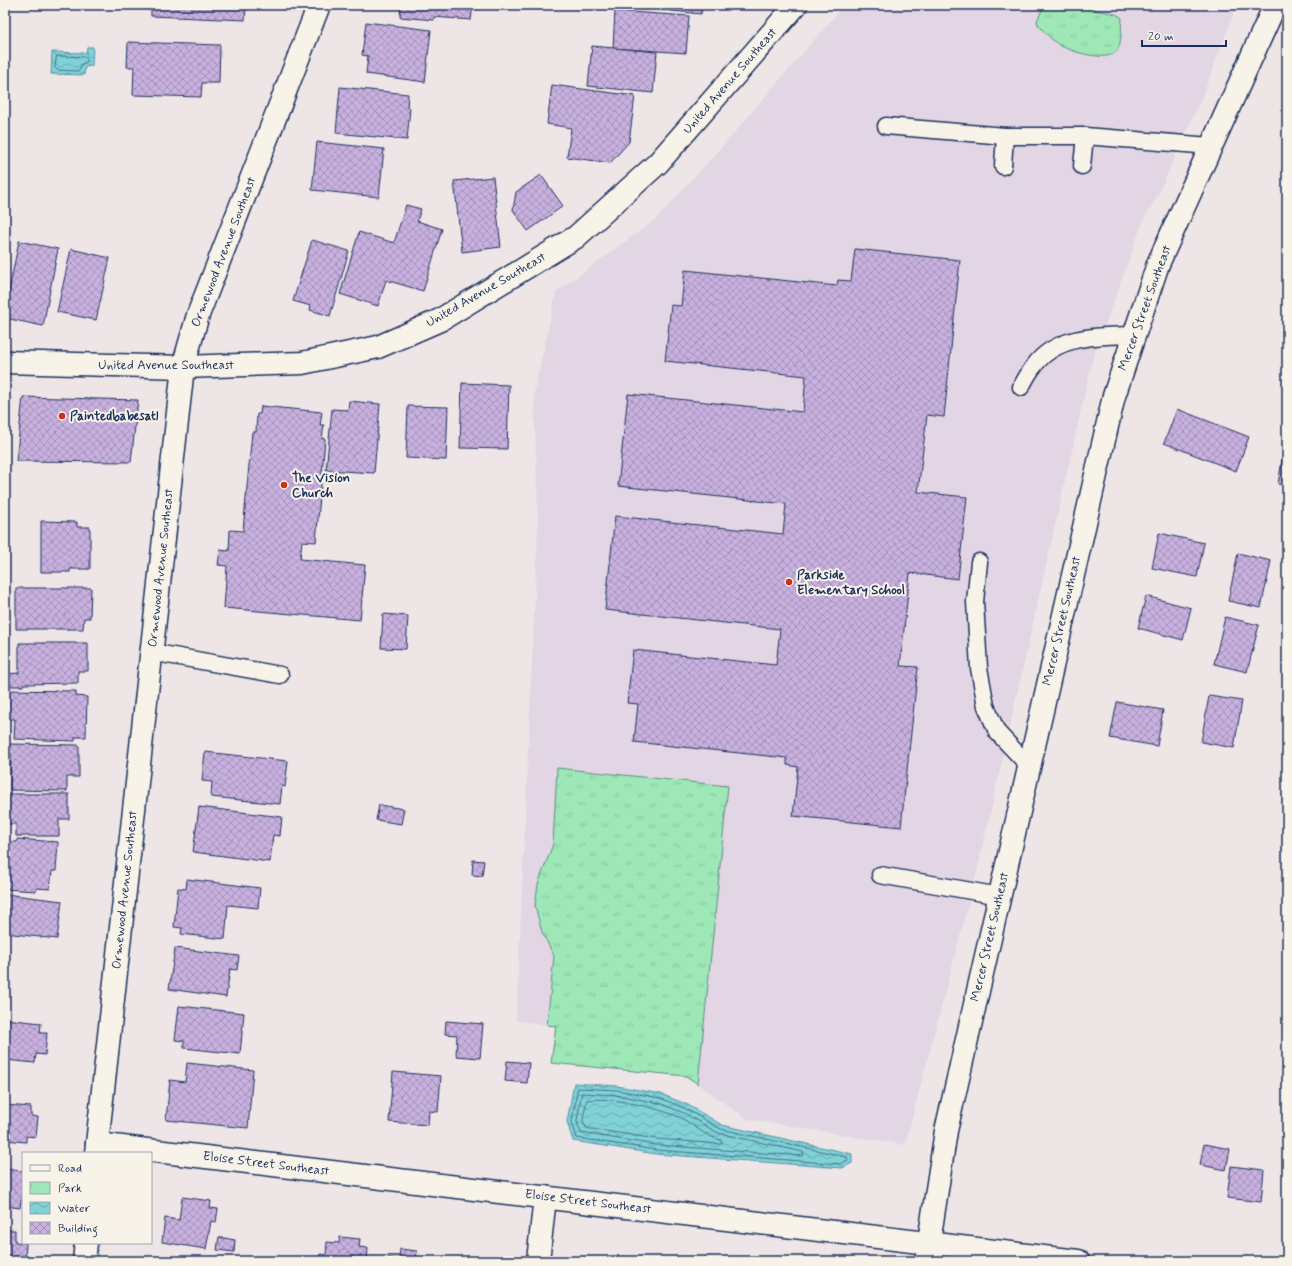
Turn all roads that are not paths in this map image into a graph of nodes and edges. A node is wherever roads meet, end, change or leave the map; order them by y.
1 (320, 5) edge
2 (796, 5) edge
3 (1275, 5) edge
4 (886, 126) dead end
5 (1005, 136) junction
6 (1085, 136) junction
7 (1211, 146) junction
8 (1003, 166) dead end
9 (1082, 166) dead end
10 (1135, 335) junction
11 (5, 362) edge
12 (183, 367) junction
13 (1021, 387) dead end
14 (979, 562) dead end
15 (151, 652) junction
16 (280, 675) dead end
17 (1029, 766) junction
18 (880, 875) dead end
19 (1000, 896) junction
20 (96, 1148) edge
21 (133, 1152) edge
22 (152, 1154) edge
23 (545, 1197) junction
24 (86, 1244) edge
25 (927, 1252) edge
26 (84, 1261) edge
27 (538, 1261) edge
28 (1078, 1261) edge

1 - 12 street, Ormewood Avenue Southeast
2 - 12 street, United Avenue Southeast
3 - 7 street, Mercer Street Southeast
4 - 5 lane
5 - 6 lane
5 - 8 lane
6 - 7 lane
6 - 9 lane
7 - 10 street, Mercer Street Southeast
10 - 13 lane
10 - 17 street, Mercer Street Southeast
11 - 12 street, United Avenue Southeast
12 - 15 street, Ormewood Avenue Southeast
14 - 17 lane
15 - 16 lane
15 - 20 street, Ormewood Avenue Southeast
17 - 19 street, Mercer Street Southeast
18 - 19 lane
19 - 25 street, Mercer Street Southeast
20 - 21 street, Eloise Street Southeast
22 - 23 street, Eloise Street Southeast
23 - 25 street, Eloise Street Southeast
23 - 27 street
24 - 26 street
25 - 28 street, Eloise Street Southeast

